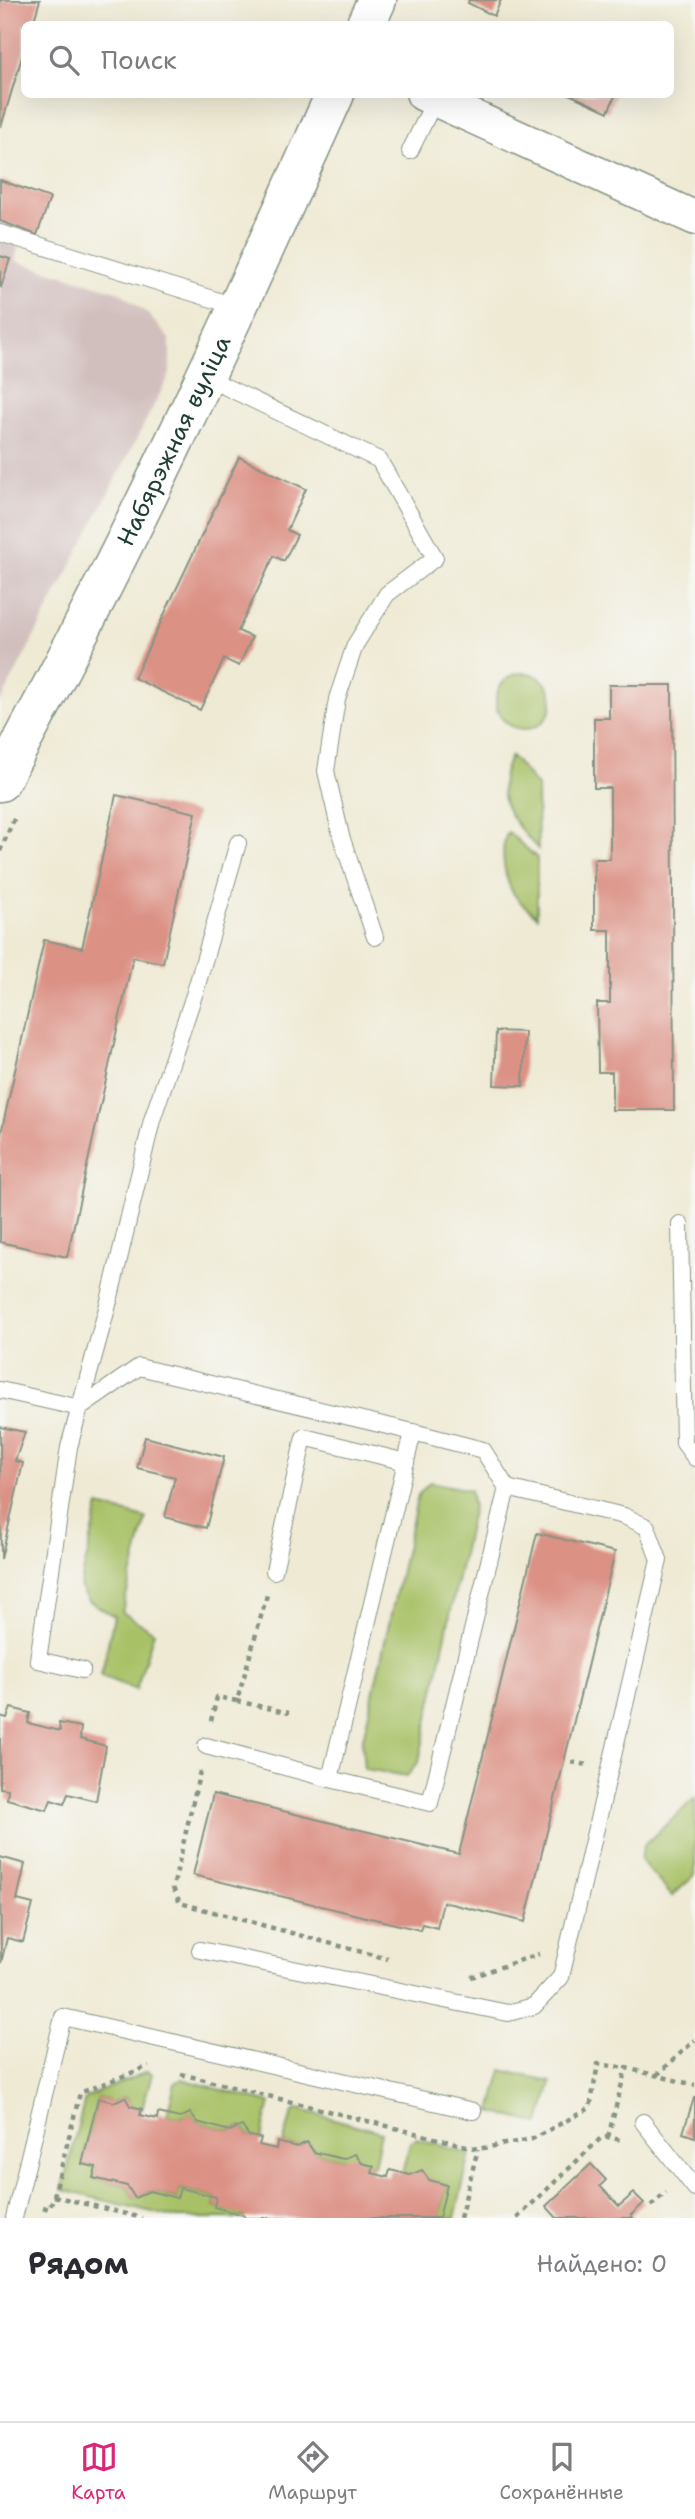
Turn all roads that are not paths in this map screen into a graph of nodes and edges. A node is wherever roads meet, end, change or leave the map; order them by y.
1 (377, 0) edge
2 (367, 21) edge
3 (333, 98) edge
4 (429, 98) edge
5 (431, 98) edge
6 (411, 151) dead end
7 (695, 218) edge
8 (0, 233) edge
9 (239, 307) junction
10 (205, 377) junction
11 (0, 782) edge
12 (238, 843) dead end
13 (375, 937) dead end
14 (680, 1224) dead end
15 (688, 1315) edge
16 (0, 1390) edge
17 (80, 1408) junction
18 (413, 1432) junction
19 (695, 1458) edge
20 (405, 1462) junction
21 (507, 1488) junction
22 (274, 1571) road end
23 (82, 1670) dead end
24 (206, 1746) road end
25 (330, 1779) junction
26 (200, 1950) dead end
27 (473, 2111) dead end
28 (643, 2122) dead end
29 (695, 2188) edge
30 (14, 2218) edge

1 - 2 street
3 - 9 street, Набярэжная вуліца
4 - 6 lane
5 - 7 street
8 - 9 lane
9 - 10 street, Набярэжная вуліца
10 - 11 street, Набярэжная вуліца
10 - 13 lane
12 - 17 lane
14 - 15 lane
15 - 19 lane
16 - 17 lane
17 - 18 lane
17 - 23 lane
18 - 20 lane
18 - 21 lane
20 - 22 lane
20 - 25 lane
21 - 25 lane
21 - 26 lane
24 - 25 lane
27 - 30 lane
28 - 29 lane

